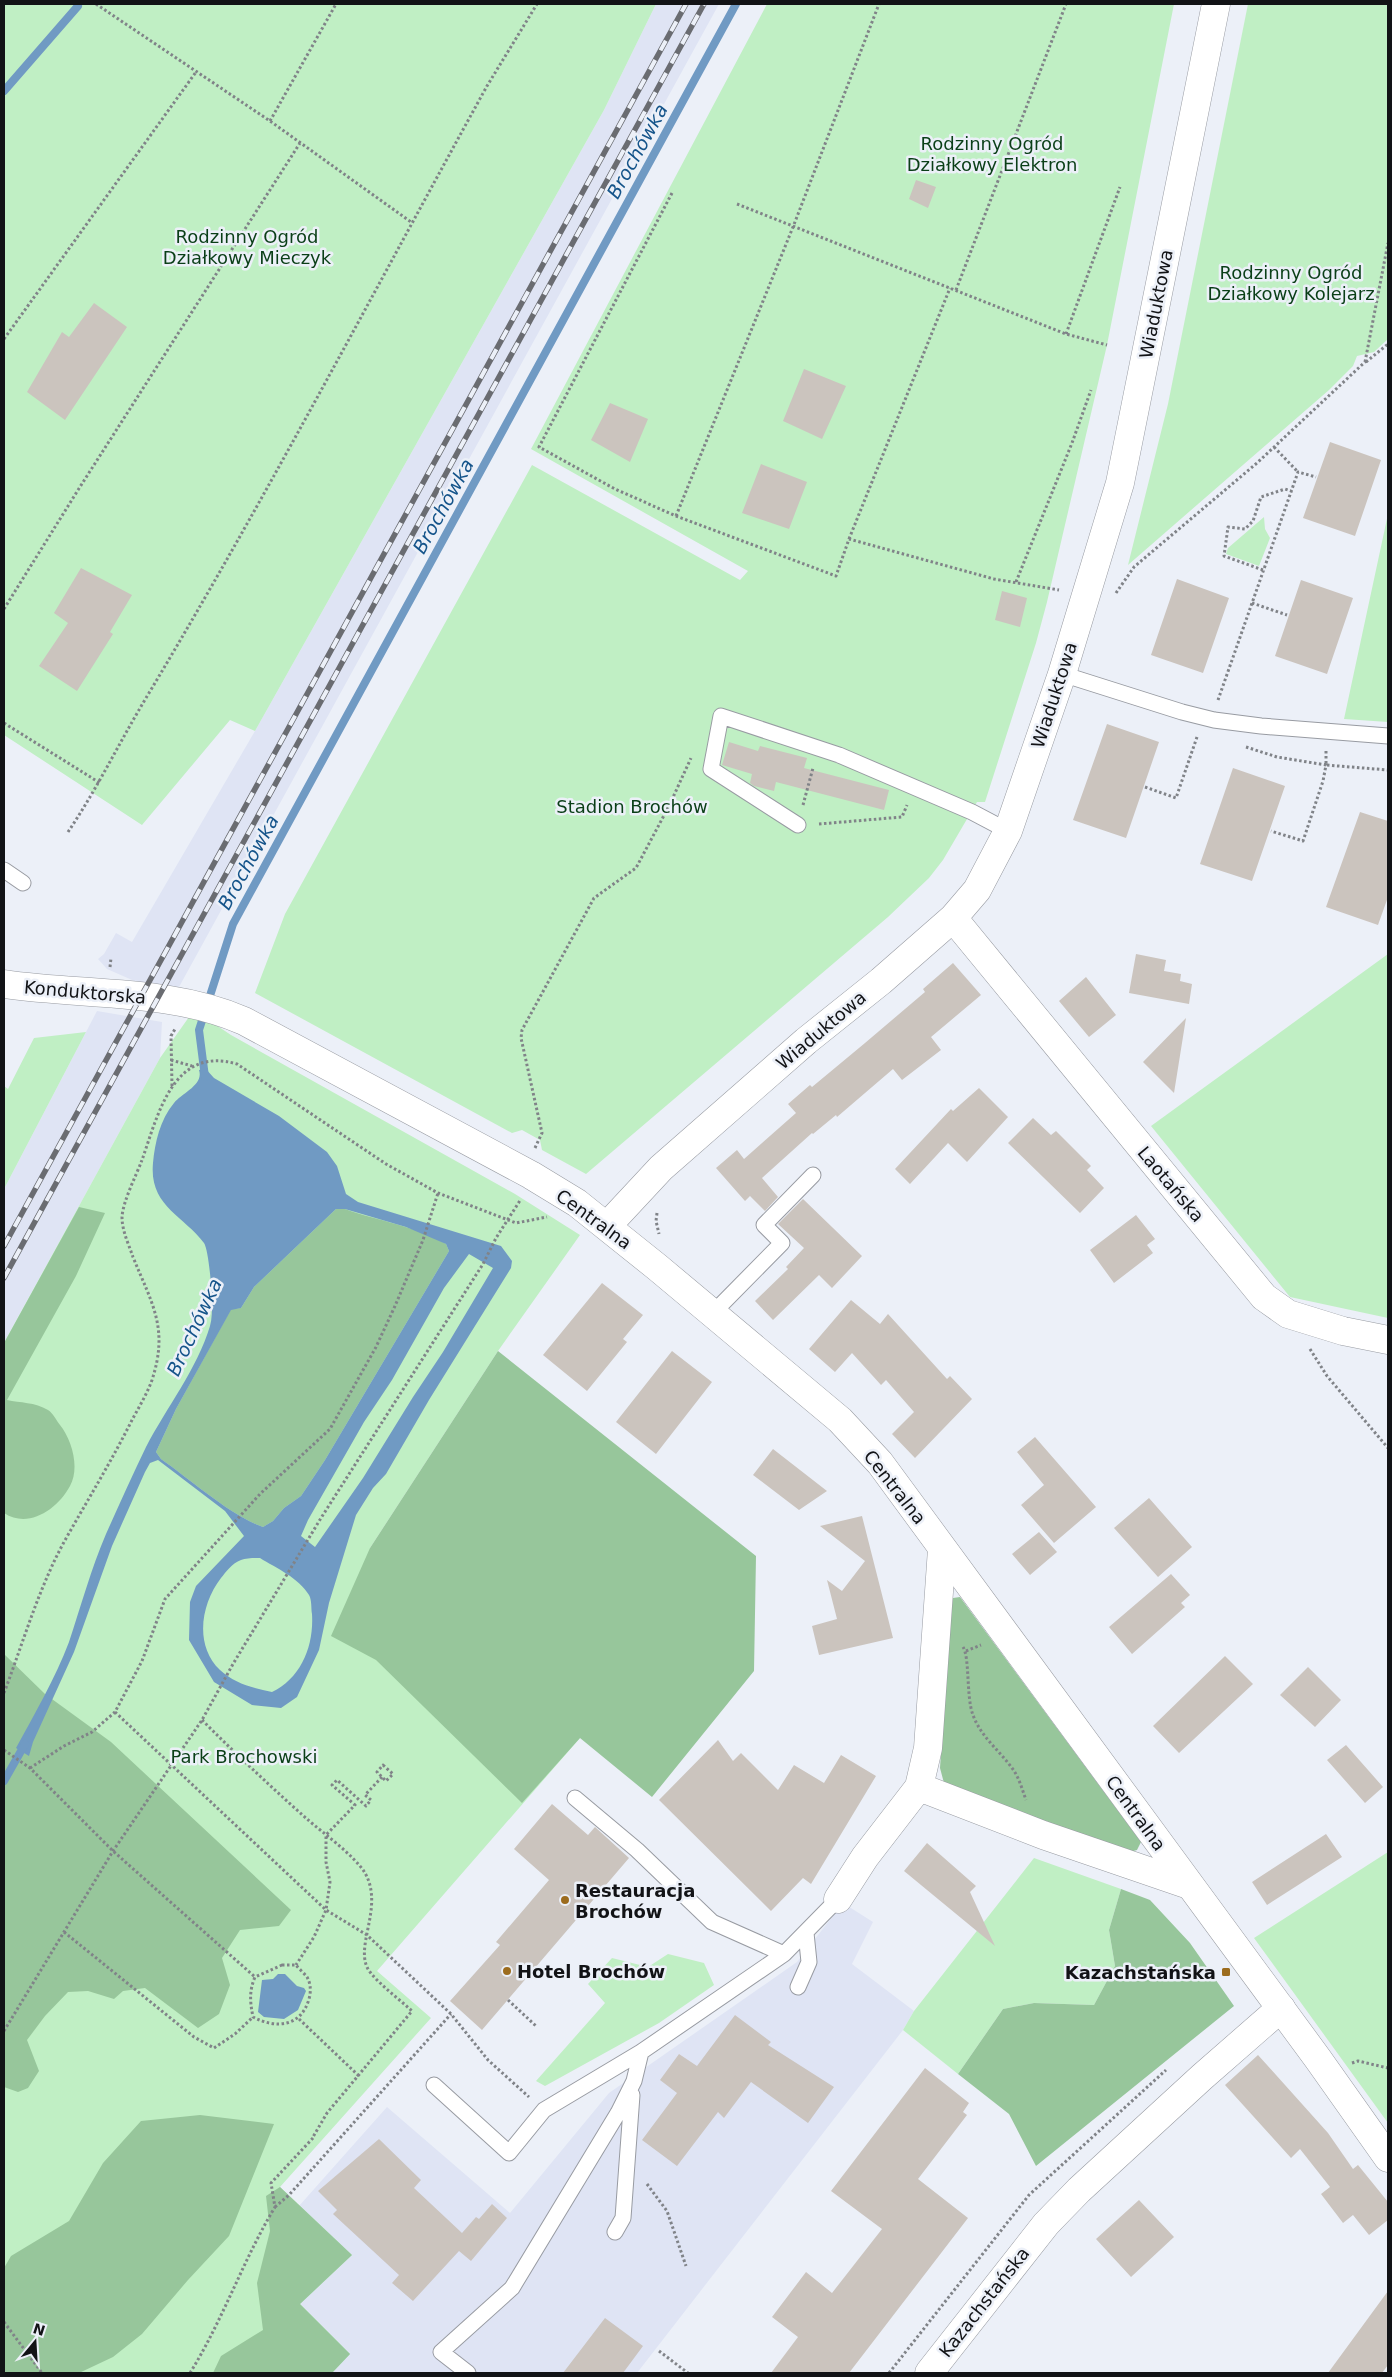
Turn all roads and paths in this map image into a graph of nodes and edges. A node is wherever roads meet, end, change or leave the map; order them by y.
1 (96, 4) edge
2 (336, 4) edge
3 (536, 4) edge
4 (879, 4) edge
5 (1066, 4) edge
6 (1216, 4) edge
7 (196, 72) junction
8 (270, 121) junction
9 (300, 143) junction
10 (1120, 186) dead end
11 (672, 193) dead end
12 (736, 204) dead end
13 (412, 222) junction
14 (794, 227) junction
15 (1388, 243) edge
16 (950, 288) junction
17 (956, 290) junction
18 (1066, 334) junction
19 (4, 340) edge
20 (1388, 344) edge
21 (1107, 345) dead end
22 (1366, 362) junction
23 (1091, 390) dead end
24 (1274, 446) junction
25 (1298, 472) junction
26 (1316, 477) dead end
27 (1291, 491) junction
28 (676, 516) junction
29 (849, 539) junction
30 (1264, 570) junction
31 (1016, 582) junction
32 (1049, 588) dead end
33 (1113, 598) dead end
34 (1252, 604) junction
35 (4, 609) edge
36 (1287, 615) dead end
37 (1062, 674) junction
38 (1208, 719) junction
39 (4, 723) edge
40 (1326, 731) junction
41 (1388, 736) edge
42 (818, 748) junction
43 (714, 749) junction
44 (1326, 765) junction
45 (1388, 770) edge
46 (100, 784) junction
47 (1145, 787) dead end
48 (916, 788) junction
49 (798, 825) junction
50 (1008, 831) junction
51 (1271, 831) dead end
52 (68, 832) dead end
53 (4, 870) edge
54 (23, 883) dead end
55 (953, 918) junction
56 (4, 984) edge
57 (176, 1002) junction
58 (171, 1060) junction
59 (193, 1066) junction
60 (172, 1086) junction
61 (533, 1153) dead end
62 (814, 1175) dead end
63 (526, 1192) dead end
64 (438, 1193) junction
65 (552, 1216) dead end
66 (507, 1219) junction
67 (607, 1226) junction
68 (713, 1313) junction
69 (1288, 1314) junction
70 (1388, 1340) edge
71 (1388, 1448) edge
72 (942, 1549) junction
73 (938, 1627) junction
74 (4, 1693) edge
75 (115, 1712) junction
76 (202, 1720) junction
77 (4, 1750) edge
78 (170, 1765) junction
79 (30, 1768) junction
80 (382, 1777) junction
81 (919, 1787) junction
82 (575, 1798) dead end
83 (1023, 1827) junction
84 (326, 1835) junction
85 (113, 1851) junction
86 (1189, 1885) junction
87 (838, 1899) joint
88 (326, 1910) junction
89 (64, 1932) junction
90 (806, 1932) junction
91 (367, 1935) junction
92 (784, 1954) junction
93 (296, 1965) junction
94 (255, 1977) junction
95 (798, 1987) dead end
96 (508, 2000) dead end
97 (1281, 2008) junction
98 (450, 2014) junction
99 (253, 2017) junction
100 (299, 2019) junction
101 (536, 2026) dead end
102 (4, 2031) edge
103 (641, 2052) junction
104 (1350, 2064) dead end
105 (1388, 2068) edge
106 (360, 2076) junction
107 (634, 2081) junction
108 (434, 2085) dead end
109 (544, 2110) junction
110 (626, 2156) junction
111 (1388, 2158) edge
112 (275, 2207) junction
113 (614, 2232) dead end
114 (686, 2266) dead end
115 (4, 2322) edge
116 (659, 2351) dead end
117 (42, 2373) edge
118 (190, 2373) edge
119 (468, 2373) edge
120 (688, 2373) edge
121 (929, 2373) edge

1 - 7 path
2 - 8 path
3 - 13 path
4 - 14 path
5 - 17 path
6 - 37 street, Wiaduktowa
7 - 8 path
7 - 19 path
8 - 9 path
9 - 13 path
9 - 35 path
10 - 18 path
11 - 28 path
12 - 14 path
13 - 46 path
14 - 16 path
14 - 28 path
15 - 22 path
16 - 17 path
16 - 29 path
17 - 18 path
18 - 21 path
20 - 22 path
22 - 24 path
23 - 31 path
24 - 25 path
24 - 33 path
25 - 26 path
25 - 27 path
27 - 30 path
27 - 30 path
28 - 29 path
29 - 31 path
30 - 34 path
31 - 32 path
34 - 36 path
34 - 38 path
37 - 38 lane
37 - 50 street, Wiaduktowa
38 - 40 lane
38 - 47 path
39 - 46 path
40 - 41 lane
40 - 44 path
42 - 43 lane
42 - 48 lane
42 - 49 path
43 - 49 lane
43 - 61 path
44 - 45 path
44 - 51 path
46 - 52 path
48 - 49 path
48 - 50 lane
50 - 55 street, Wiaduktowa
53 - 54 lane
55 - 67 street, Wiaduktowa
55 - 69 street, Laotańska
56 - 57 street, Konduktorska
57 - 58 path
57 - 67 street, Centralna
58 - 59 path
58 - 60 path
59 - 60 path
59 - 64 path
60 - 74 path
62 - 68 lane
63 - 66 path
64 - 66 path
64 - 75 path
65 - 66 path
66 - 76 path
67 - 68 street, Centralna
68 - 72 street, Centralna
69 - 70 street, Laotańska
69 - 71 path
72 - 73 street
72 - 86 street, Centralna
73 - 81 street
73 - 83 path
75 - 78 path
75 - 79 path
76 - 78 path
76 - 84 path
77 - 79 path
78 - 85 path
78 - 88 path
79 - 85 path
80 - 80 path
80 - 84 path
81 - 83 street, Centralna
81 - 87 street
82 - 92 lane
83 - 86 street, Centralna
84 - 88 path
84 - 91 path
85 - 89 path
85 - 94 path
86 - 97 street, Centralna
87 - 90 lane
88 - 91 path
88 - 93 path
89 - 99 path
89 - 102 path
90 - 92 lane
90 - 95 lane
91 - 98 path
91 - 106 path
92 - 103 lane
93 - 94 path
93 - 100 path
94 - 99 path
96 - 101 path
97 - 111 street, Centralna
97 - 121 street, Kazachstańska
98 - 109 path
98 - 112 path
99 - 100 path
100 - 106 path
103 - 107 lane
103 - 109 lane
104 - 105 path
106 - 112 path
107 - 110 lane
107 - 119 lane
108 - 109 lane
110 - 113 lane
110 - 114 path
112 - 118 path
115 - 117 path
116 - 120 path

